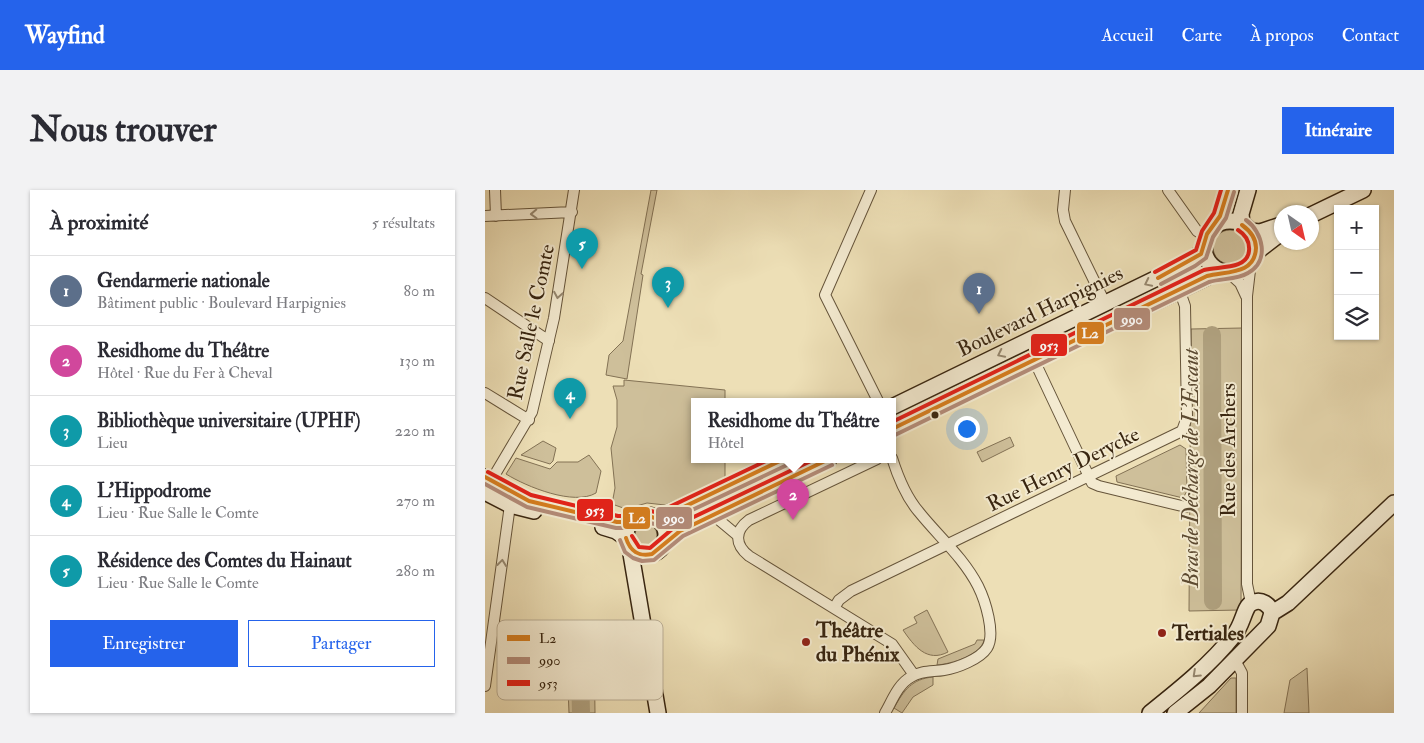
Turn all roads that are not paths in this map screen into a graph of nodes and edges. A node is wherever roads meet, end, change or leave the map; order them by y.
1 (495, 190) edge
2 (574, 190) edge
3 (871, 190) edge
4 (1065, 190) edge
5 (1168, 190) edge
6 (1228, 190) edge
7 (1248, 190) edge
8 (1363, 190) edge
9 (1319, 211) edge
10 (572, 212) junction
11 (485, 216) edge
12 (497, 216) junction
13 (1274, 227) edge
14 (1246, 228) junction
15 (1208, 238) junction
16 (1274, 239) edge
17 (1253, 258) junction
18 (1224, 272) junction
19 (1179, 289) junction
20 (1247, 296) junction
21 (485, 298) edge
22 (1105, 304) junction
23 (549, 341) junction
24 (1034, 360) junction
25 (485, 393) edge
26 (877, 398) edge
27 (896, 405) edge
28 (529, 420) junction
29 (896, 426) edge
30 (776, 463) edge
31 (821, 463) edge
32 (869, 463) edge
33 (894, 463) edge
34 (1089, 477) junction
35 (487, 483) edge
36 (1394, 503) edge
37 (510, 505) junction
38 (1186, 507) dead end
39 (713, 515) junction
40 (655, 518) junction
41 (634, 519) junction
42 (737, 535) junction
43 (628, 543) junction
44 (949, 544) junction
45 (658, 549) junction
46 (637, 586) junction
47 (1251, 603) junction
48 (834, 608) junction
49 (1272, 613) junction
50 (1244, 618) junction
51 (643, 620) edge
52 (489, 628) edge
53 (1265, 628) junction
54 (1235, 660) junction
55 (914, 675) junction
56 (485, 686) edge
57 (656, 700) edge
58 (1190, 708) edge
59 (658, 713) edge
60 (885, 713) edge
61 (1150, 713) edge
62 (1175, 713) edge
63 (1242, 713) edge

1 - 12 street
2 - 10 street, Rue Salle le Comte
3 - 26 street
4 - 22 street
5 - 15 street
6 - 15 main road
7 - 14 main road
8 - 9 main road
10 -> 12 street
10 -> 23 street, Rue Salle le Comte
11 - 12 street
13 - 14 main road, Boulevard Harpignies
14 - 15 main road, Boulevard Harpignies
14 - 17 main road
15 - 18 main road
15 -> 22 main road, Boulevard Harpignies
16 - 17 main road, Boulevard Harpignies
17 - 18 main road, Boulevard Harpignies
17 - 20 street, Rue des Archers
18 - 19 main road, Boulevard Harpignies
18 - 20 street
19 - 24 main road, Boulevard Harpignies
19 - 34 street, Rue Henry Derycke
20 - 47 street, Rue des Archers
21 - 23 street
22 -> 27 main road, Boulevard Harpignies
23 - 28 street, Rue Salle le Comte
24 - 29 main road, Boulevard Harpignies
24 - 34 street
25 - 28 street
28 - 35 street, Rue Salle le Comte
30 - 40 main road
31 - 39 main road
32 - 42 street
33 - 44 street
34 - 38 street
34 - 44 street, Rue Henry Derycke
35 - 37 main road
35 - 41 main road
36 - 49 main road
37 - 43 main road
52 -> 37 street
39 - 42 street
39 - 45 main road
40 - 41 main road
40 - 45 main road
41 - 43 main road
42 - 48 street
43 - 45 main road
43 - 46 main road
44 - 48 street, Rue Henry Derycke
44 - 55 street
45 - 46 main road
46 - 51 main road
47 - 49 main road
47 - 50 main road
48 - 55 street
49 - 53 main road
50 - 53 main road
50 -> 61 main road
52 - 56 street
53 - 54 main road
54 - 58 main road
54 - 63 street
55 - 60 street
57 - 59 main road
58 - 62 main road

